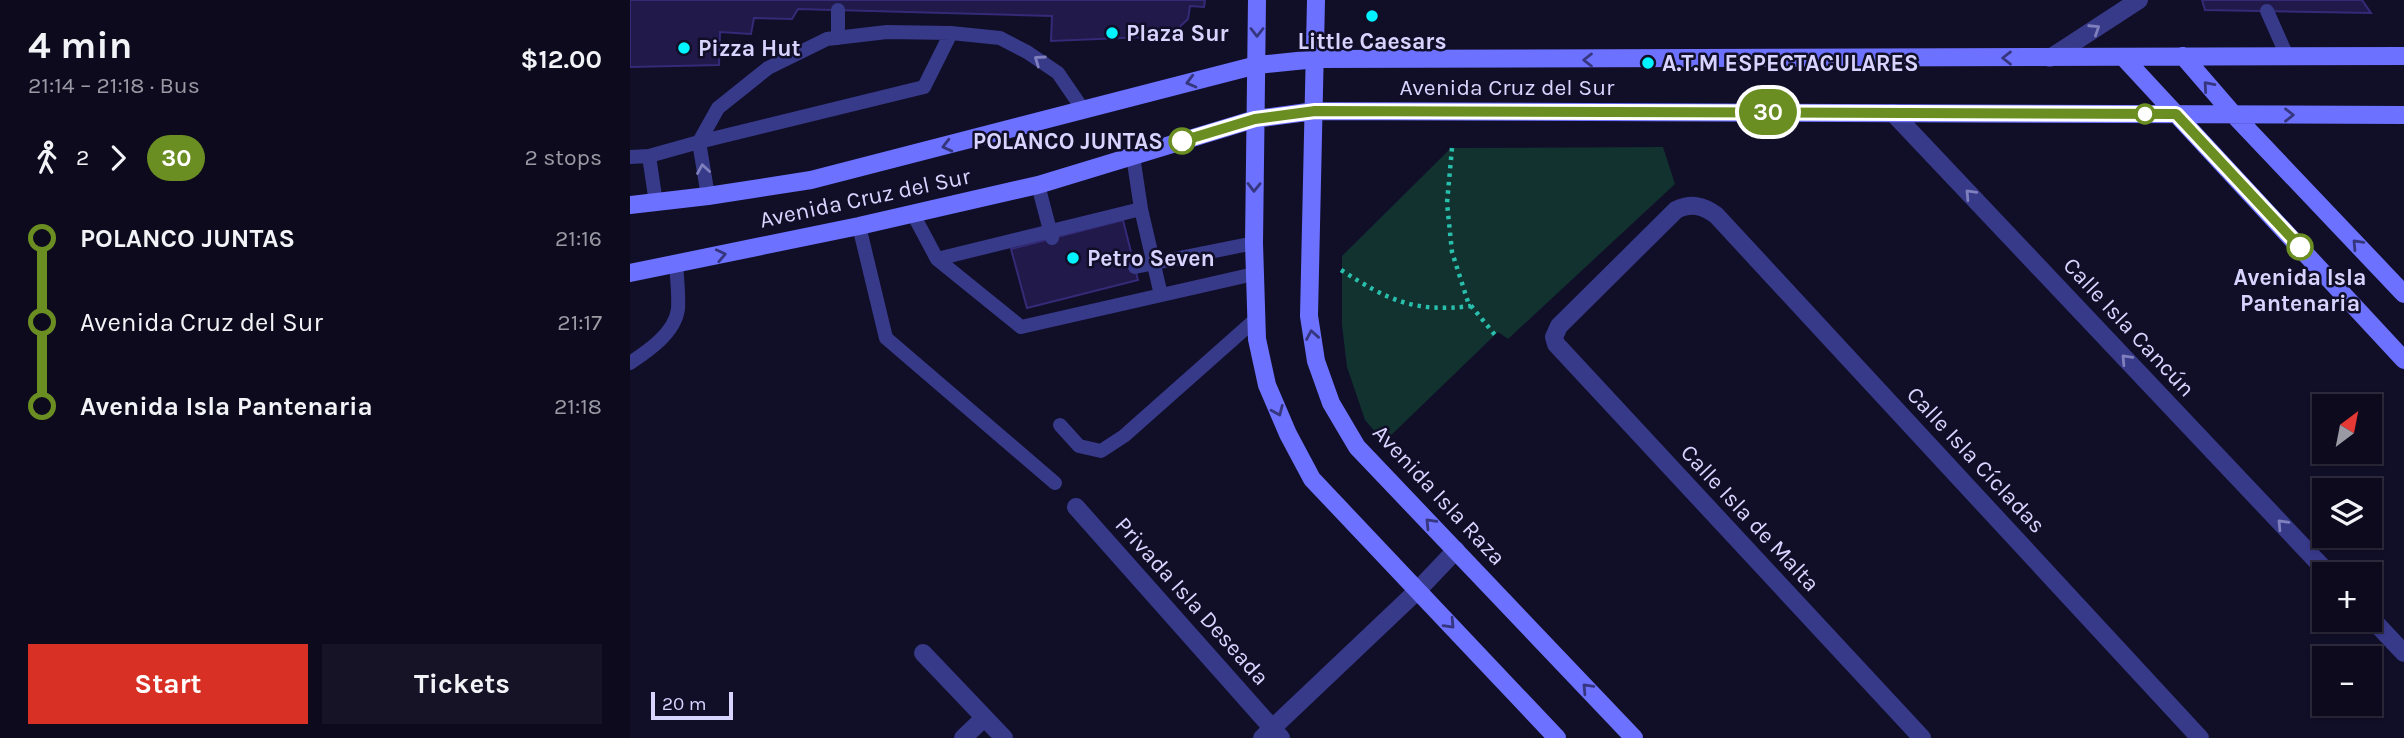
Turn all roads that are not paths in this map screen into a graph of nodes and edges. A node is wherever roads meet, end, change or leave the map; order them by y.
1 (1257, 0) edge
2 (1316, 0) edge
3 (2139, 0) edge
4 (838, 10) dead end
5 (2267, 11) dead end
6 (951, 33) junction
7 (838, 38) junction
8 (2183, 56) junction
9 (2287, 56) junction
10 (2404, 57) edge
11 (2050, 58) junction
12 (2124, 58) junction
13 (1316, 59) junction
14 (1257, 65) junction
15 (1084, 111) junction
16 (1315, 111) junction
17 (1893, 113) junction
18 (2176, 114) junction
19 (2234, 115) junction
20 (2404, 115) edge
21 (1255, 119) junction
22 (699, 142) junction
23 (649, 156) junction
24 (1133, 156) junction
25 (630, 157) edge
26 (1038, 185) junction
27 (708, 197) junction
28 (656, 203) junction
29 (630, 205) edge
30 (1140, 209) junction
31 (914, 214) junction
32 (859, 226) junction
33 (1051, 235) junction
34 (1254, 243) junction
35 (937, 259) junction
36 (1155, 263) junction
37 (676, 264) junction
38 (1135, 267) dead end
39 (630, 273) edge
40 (1254, 274) junction
41 (2404, 294) edge
42 (1161, 295) junction
43 (1256, 319) junction
44 (1559, 326) joint
45 (2402, 354) edge
46 (630, 363) edge
47 (1060, 425) dead end
48 (1055, 483) dead end
49 (1076, 507) dead end
50 (1456, 550) junction
51 (2318, 562) edge
52 (1418, 590) junction
53 (2382, 630) edge
54 (923, 653) dead end
55 (2404, 653) edge
56 (984, 718) junction
57 (1272, 735) edge
58 (963, 738) edge
59 (1004, 738) edge
60 (1558, 738) edge
61 (1634, 738) edge
62 (1922, 738) edge
63 (2200, 738) edge

1 -> 14 main road
2 - 13 main road, Avenida Isla Raza
11 -> 3 street
4 - 7 lane
5 - 9 lane
6 - 7 lane
15 -> 6 lane
6 - 22 lane
7 - 22 lane
8 - 9 main road, Avenida Cruz del Sur
8 - 12 main road, Avenida Cruz del Sur
19 -> 8 main road
9 - 10 main road, Avenida Cruz del Sur
11 - 12 main road, Avenida Cruz del Sur
11 -> 13 main road, Avenida Cruz del Sur
12 - 18 main road
13 - 14 main road, Avenida Cruz del Sur
13 - 16 main road, Avenida Isla Raza
14 -> 15 main road, Avenida Cruz del Sur
14 - 21 main road
15 -> 27 main road, Avenida Cruz del Sur
16 - 17 main road, Avenida Cruz del Sur
16 - 21 main road, Avenida Cruz del Sur
50 -> 16 main road, Avenida Isla Raza
17 - 18 main road, Avenida Cruz del Sur
51 -> 17 street, Calle Isla Cancún
18 - 19 main road, Avenida Cruz del Sur
18 - 45 main road
19 -> 20 main road, Avenida Cruz del Sur
41 -> 19 main road
21 - 24 main road, Avenida Cruz del Sur
21 -> 34 main road
22 - 23 lane
27 -> 22 lane
23 - 25 lane
23 - 28 lane
24 - 26 main road, Avenida Cruz del Sur
24 - 30 lane
26 - 31 main road, Avenida Cruz del Sur
26 - 33 lane
27 - 28 main road, Avenida Cruz del Sur
28 - 29 main road, Avenida Cruz del Sur
30 - 33 lane
30 - 36 lane
31 - 32 main road, Avenida Cruz del Sur
31 - 35 lane
37 -> 32 main road, Avenida Cruz del Sur
32 - 48 lane
33 - 35 lane
34 - 36 lane
34 - 40 main road
35 - 42 lane
36 - 38 lane
36 - 42 lane
37 - 39 main road, Avenida Cruz del Sur
37 - 46 lane
40 - 42 lane
40 - 43 main road
43 - 47 lane
43 -> 52 main road
44 - 62 street, Calle Isla de Malta
44 - 63 street, Calle Isla Cícladas
49 - 57 street, Privada Isla Deseada
50 - 52 street
61 -> 50 main road, Avenida Isla Raza
52 - 57 street
52 -> 60 main road
53 - 55 street
54 - 56 street
56 - 58 street
56 - 59 street

